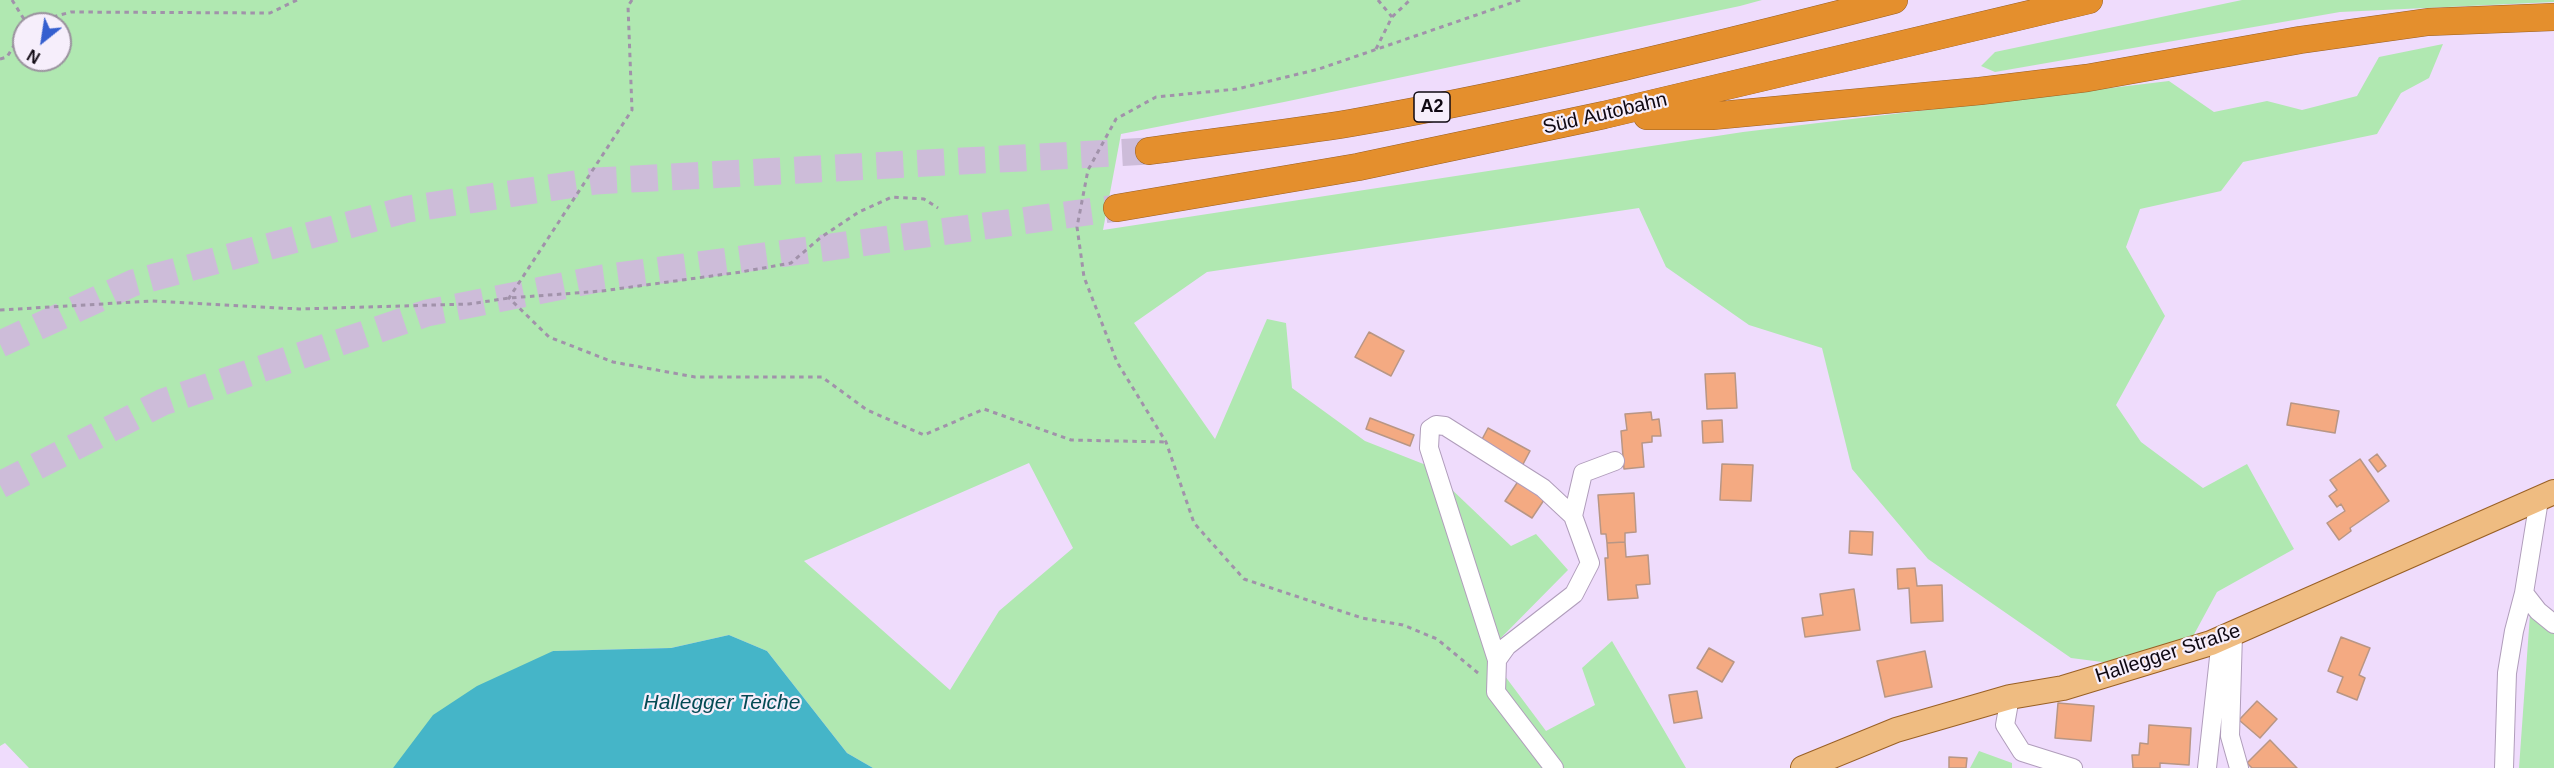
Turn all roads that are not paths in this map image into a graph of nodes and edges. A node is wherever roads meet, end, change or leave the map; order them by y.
1 (1894, 0) edge
2 (2089, 0) edge
3 (2554, 17) edge
4 (1604, 115) junction
5 (1149, 151) tunnel mouth
6 (1117, 208) tunnel mouth
7 (1615, 461) dead end
8 (2547, 496) edge
9 (1573, 516) junction
10 (2524, 593) junction
11 (2554, 624) edge
12 (2227, 637) junction
13 (1497, 660) junction
14 (2010, 697) junction
15 (1554, 768) edge
16 (1803, 768) edge
17 (2073, 768) edge
18 (2207, 768) edge
19 (2239, 768) edge
20 (2504, 768) edge

1 - 5 highway, A2
2 - 4 highway, Süd Autobahn / A2
3 - 4 highway
4 - 6 highway, Süd Autobahn / A2
7 - 9 street
8 - 10 street
8 - 12 main road, Hallegger Straße
9 - 13 street
9 - 13 street
10 - 11 street
10 - 20 street
12 - 14 main road, Hallegger Straße
12 - 18 street
12 - 19 street
13 - 15 street
14 - 16 main road, Hallegger Straße
14 - 17 street

